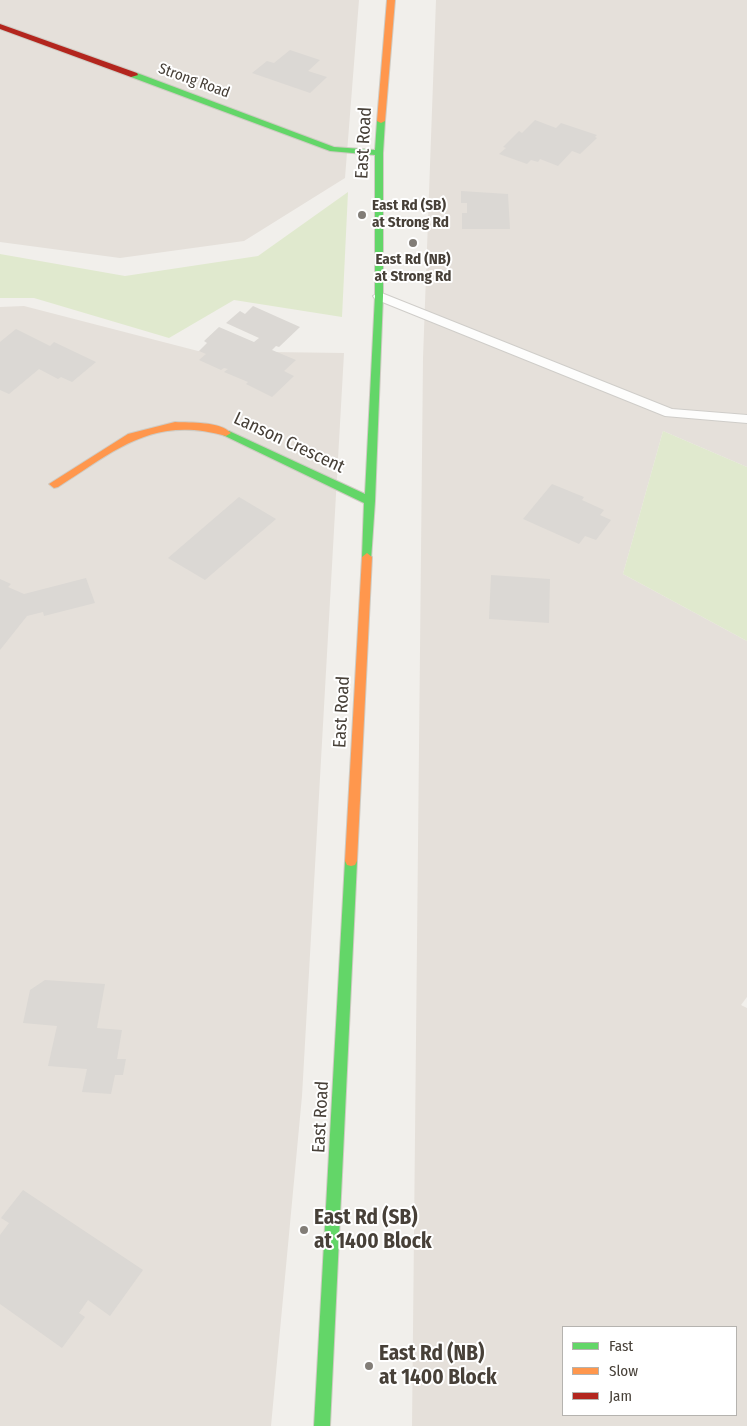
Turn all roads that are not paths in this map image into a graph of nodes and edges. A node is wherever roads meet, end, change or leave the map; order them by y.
1 (391, 0) edge
2 (0, 26) edge
3 (380, 153) junction
4 (379, 296) junction
5 (747, 419) edge
6 (54, 484) dead end
7 (370, 502) junction
8 (322, 1426) edge

1 - 3 main road, East Road
2 - 3 main road, Strong Road
3 - 4 main road, East Road
4 - 5 lane
4 - 7 main road, East Road
6 - 7 main road, Lanson Crescent
7 - 8 main road, East Road

